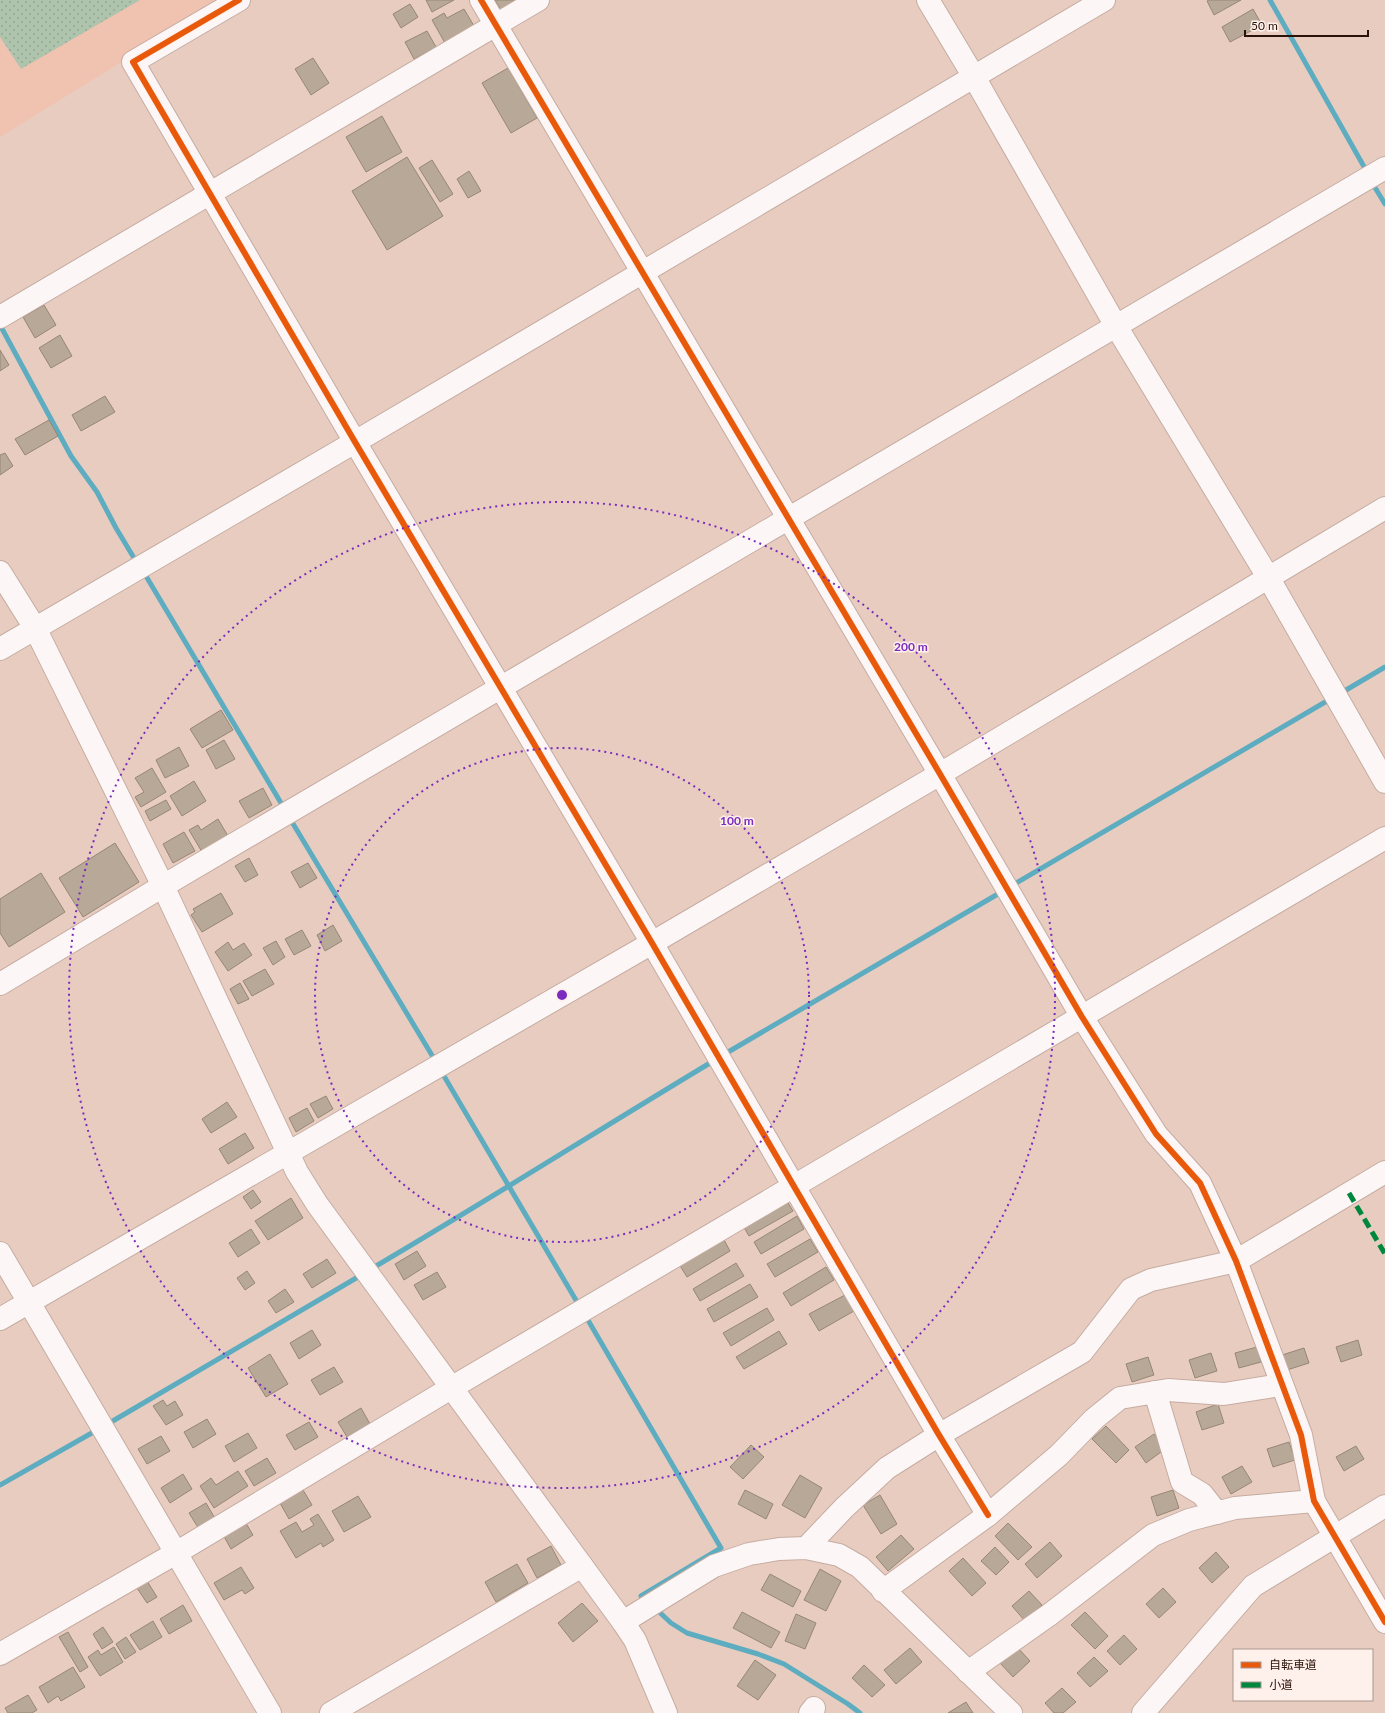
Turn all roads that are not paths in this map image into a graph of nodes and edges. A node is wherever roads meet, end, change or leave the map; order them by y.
1 (239, 0) edge
2 (481, 0) edge
3 (538, 0) edge
4 (928, 0) edge
5 (1104, 0) edge
6 (496, 25) junction
7 (974, 77) junction
8 (1385, 168) edge
9 (209, 193) junction
10 (643, 272) junction
11 (0, 317) edge
12 (1116, 326) junction
13 (355, 442) junction
14 (1385, 508) edge
15 (788, 520) junction
16 (0, 572) edge
17 (1268, 577) junction
18 (35, 628) junction
19 (0, 649) edge
20 (500, 688) junction
21 (940, 774) junction
22 (1385, 782) edge
23 (1385, 838) edge
24 (163, 886) junction
25 (652, 943) junction
26 (0, 984) edge
27 (1082, 1017) junction
28 (288, 1152) junction
29 (1385, 1172) edge
30 (793, 1186) junction
31 (0, 1253) edge
32 (1236, 1261) junction
33 (29, 1302) junction
34 (0, 1319) edge
35 (1281, 1385) junction
36 (451, 1388) junction
37 (1155, 1392) junction
38 (939, 1435) junction
39 (1314, 1501) junction
40 (1385, 1506) edge
41 (1217, 1513) junction
42 (988, 1515) junction
43 (1335, 1536) junction
44 (806, 1548) junction
45 (176, 1553) junction
46 (582, 1566) junction
47 (883, 1591) junction
48 (623, 1622) junction
49 (1385, 1622) edge
50 (0, 1654) edge
51 (968, 1672) junction
52 (270, 1713) edge
53 (331, 1713) edge
54 (666, 1713) edge
55 (1011, 1713) edge
56 (1143, 1713) edge

1 - 9 street
2 - 6 street
3 - 6 street
4 - 7 street
5 - 7 street
6 - 9 street
6 - 10 street
7 - 10 street
7 - 12 street
8 - 12 street
9 - 11 street
9 - 13 street
10 - 13 street
10 - 15 street
12 - 15 street
12 - 17 street
13 - 18 street
13 - 20 street
14 - 17 street
15 - 20 street
15 - 21 street
16 - 18 street
17 - 21 street
17 - 22 street
18 - 19 street
18 - 24 street
20 - 24 street
20 - 25 street
21 - 25 street
21 - 27 street
23 - 27 street
24 - 26 street
24 - 28 street
25 - 28 street
25 - 30 street
27 - 30 street
27 - 32 street
28 - 33 street
28 - 36 street
29 - 32 street
30 - 36 street
30 - 38 street
31 - 33 street
32 - 35 street
32 - 38 street
33 - 34 street
33 - 45 street
35 - 37 street
35 - 39 street
36 - 45 street
36 - 46 street
37 - 41 street
37 - 42 street
38 - 42 street
38 - 44 street
39 - 41 street
39 - 43 street
40 - 43 street
41 - 51 street
42 - 47 street
43 - 49 street
43 - 56 street
44 - 47 street
44 - 48 street
45 - 50 street
45 - 52 street
46 - 48 street
46 - 53 street
47 - 51 street
48 - 54 street
51 - 55 street

